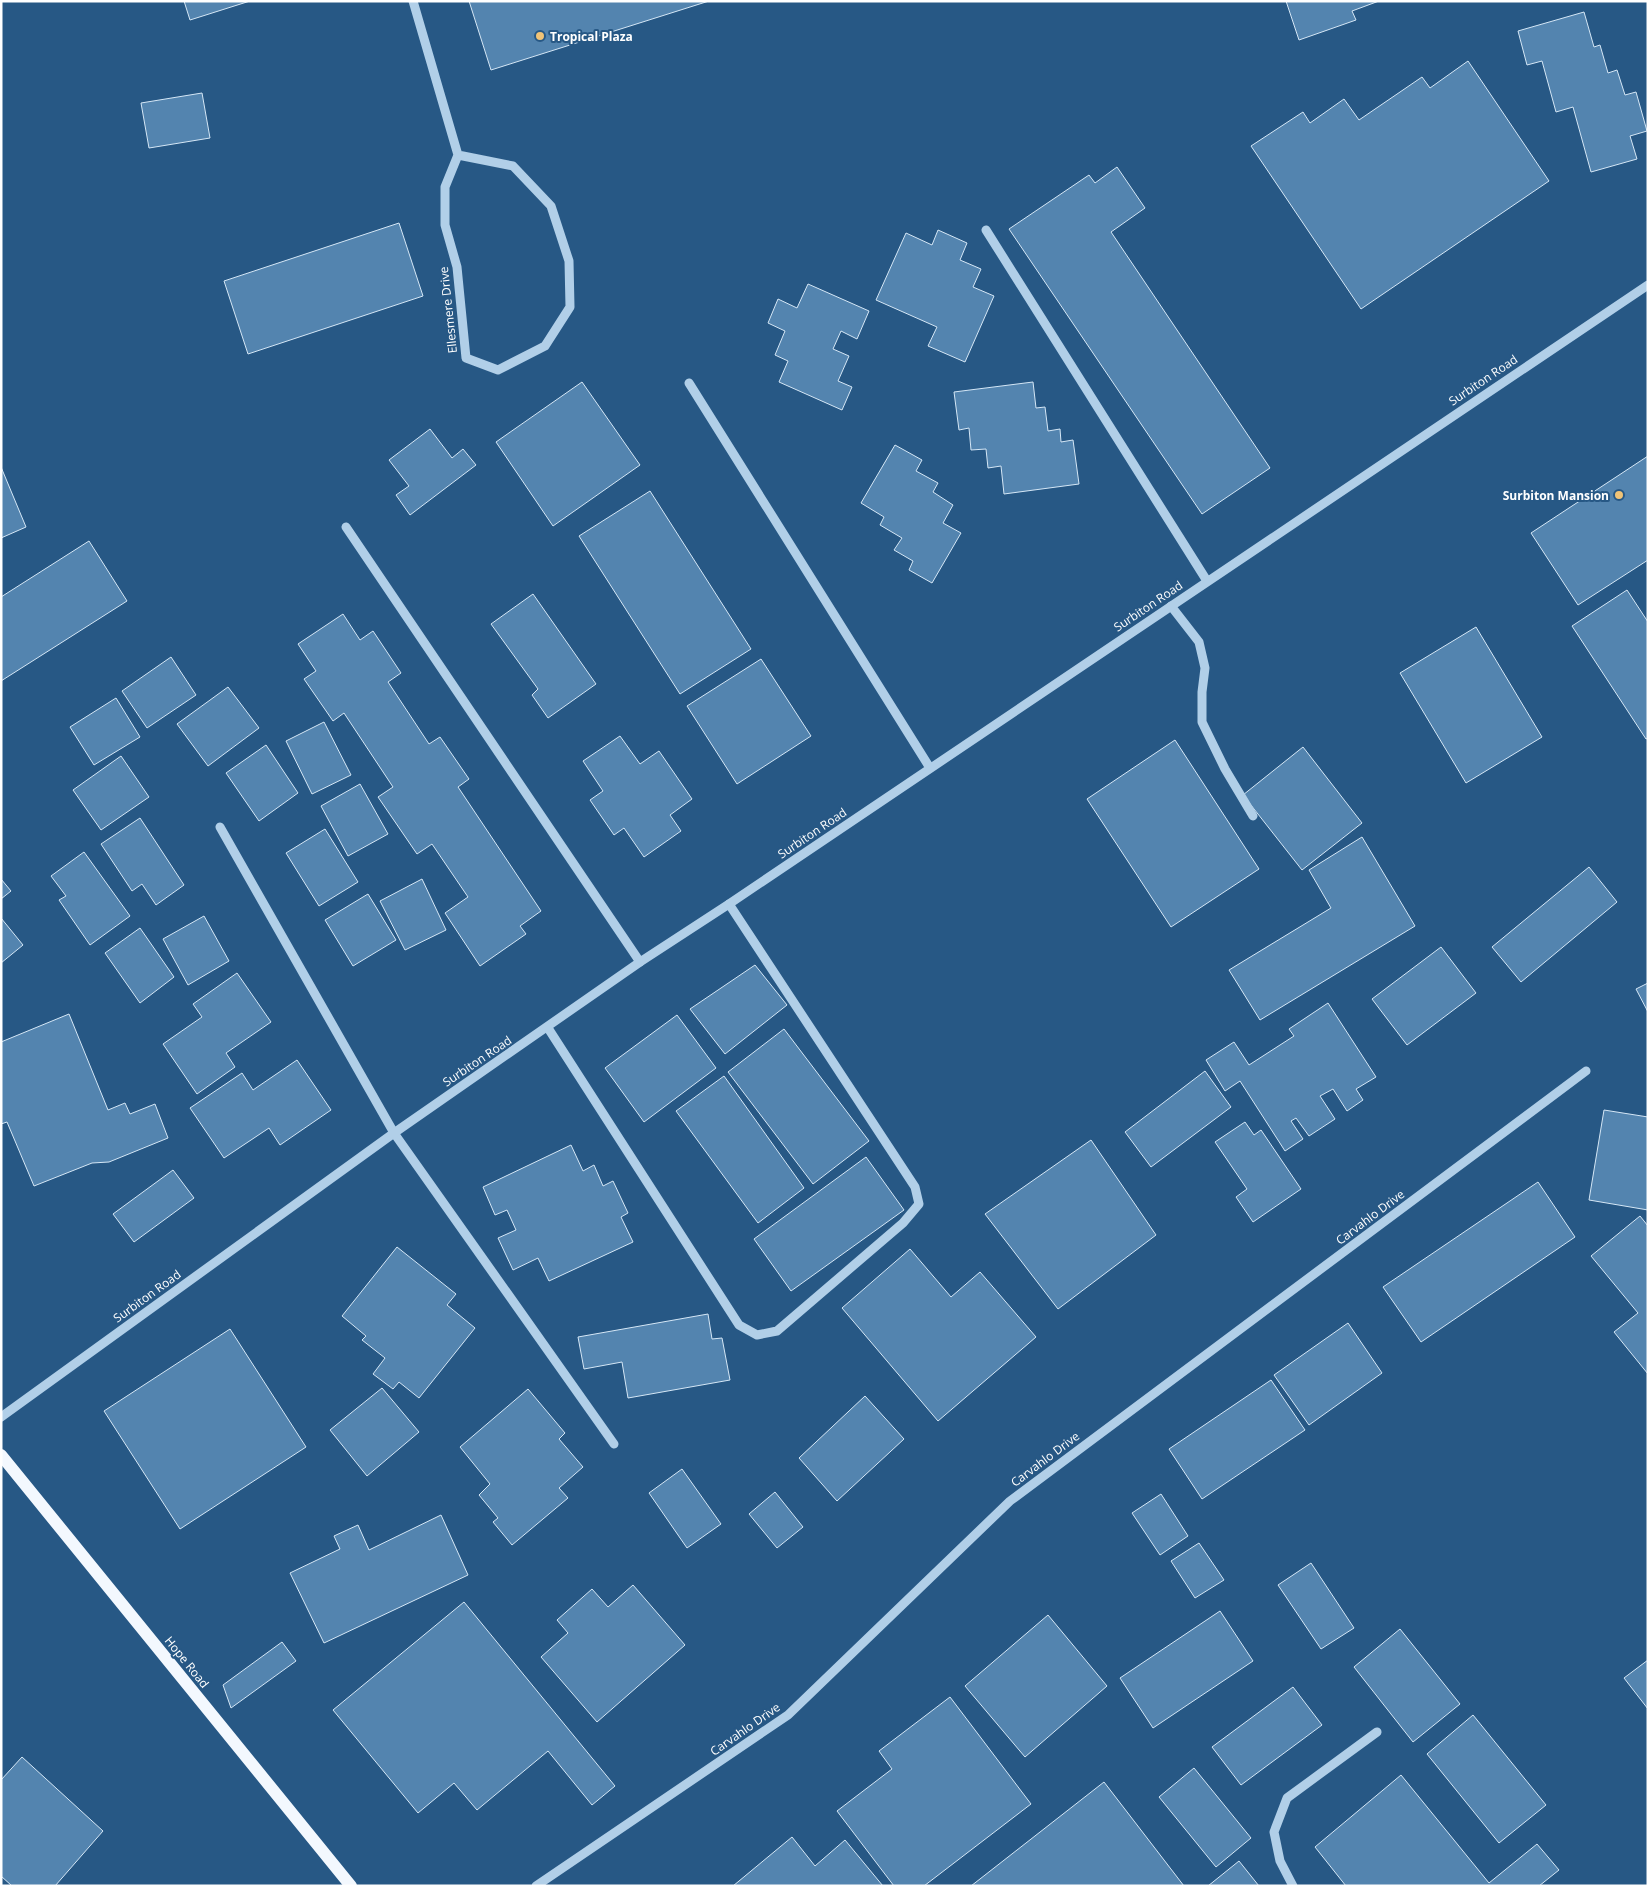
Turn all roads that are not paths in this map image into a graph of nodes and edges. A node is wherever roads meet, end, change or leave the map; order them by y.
1 (413, 1) edge
2 (458, 156) junction
3 (986, 230) dead end
4 (1648, 285) edge
5 (689, 383) dead end
6 (346, 527) dead end
7 (1207, 581) junction
8 (1171, 606) junction
9 (930, 768) junction
10 (1253, 816) dead end
11 (220, 827) dead end
12 (729, 904) junction
13 (640, 962) junction
14 (548, 1028) junction
15 (1586, 1071) dead end
16 (394, 1133) junction
17 (1, 1418) edge
18 (614, 1444) dead end
19 (1, 1455) edge
20 (1377, 1732) dead end
21 (351, 1886) edge
22 (536, 1886) edge
23 (1293, 1886) edge

1 - 2 street
2 - 2 street, Ellesmere Drive
3 - 7 street
4 - 7 street, Surbiton Road
5 - 9 street
6 - 13 street
7 - 8 street, Surbiton Road
8 - 9 street, Surbiton Road
8 - 10 street
9 - 12 street, Surbiton Road
11 - 16 street
12 - 13 street, Surbiton Road
12 - 14 street
13 - 14 street, Surbiton Road
14 - 16 street, Surbiton Road
15 - 22 street, Carvahlo Drive
16 - 17 street, Surbiton Road
16 - 18 street
19 - 21 main road, Hope Road
20 - 23 street

